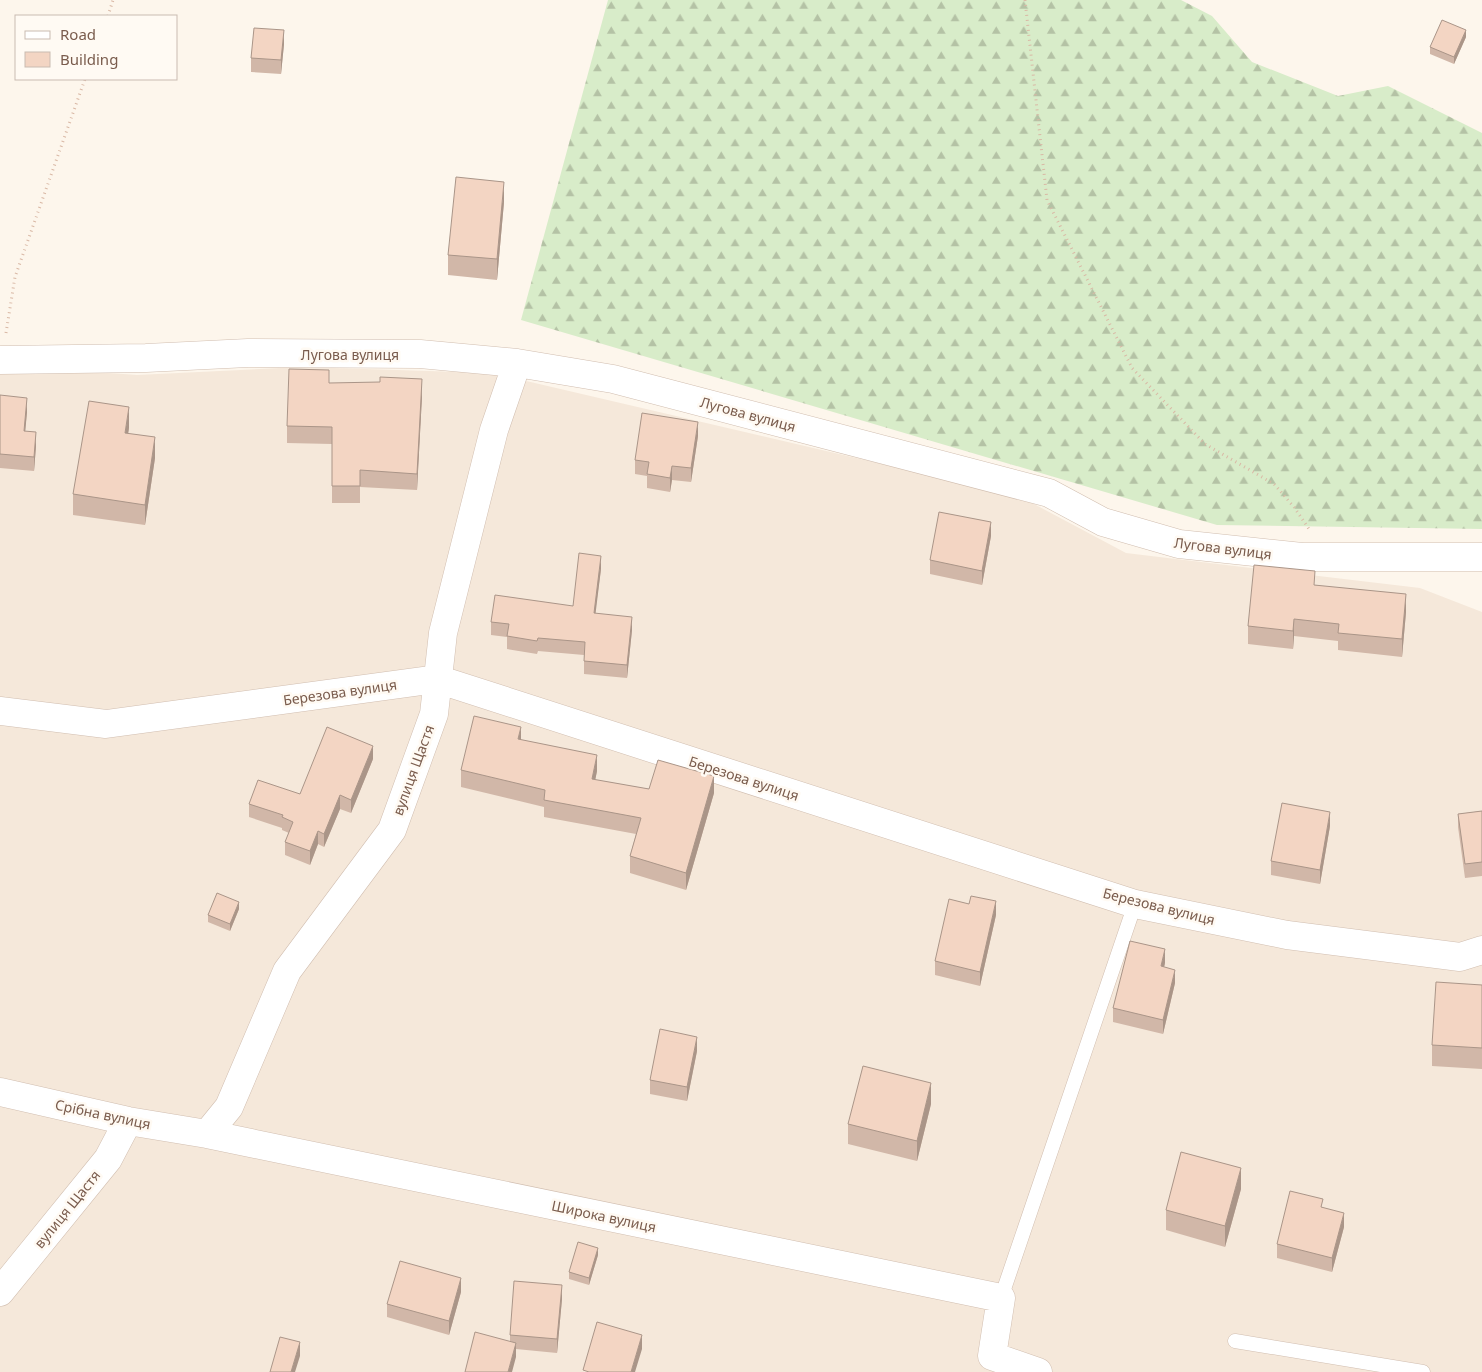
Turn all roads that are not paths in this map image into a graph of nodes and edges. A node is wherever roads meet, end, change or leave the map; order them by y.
1 (1, 360) edge
2 (517, 363) junction
3 (1482, 557) edge
4 (437, 679) junction
5 (0, 711) edge
6 (1135, 904) junction
7 (1482, 950) edge
8 (0, 1092) edge
9 (128, 1121) junction
10 (207, 1134) junction
11 (0, 1292) edge
12 (1001, 1298) junction
13 (1235, 1341) dead end
14 (1038, 1372) edge
15 (1423, 1372) edge

1 - 2 street, Лугова вулиця
2 - 3 street, Лугова вулиця
2 - 4 street, вулиця Щастя
4 - 5 street, Березова вулиця
4 - 6 street, Березова вулиця
4 - 10 street, вулиця Щастя
6 - 7 street, Березова вулиця
6 - 12 lane
8 - 9 street, Срібна вулиця
9 - 10 street, Срібна вулиця
9 - 11 street, вулиця Щастя
10 - 12 street, Широка вулиця
12 - 14 street
13 - 15 lane

